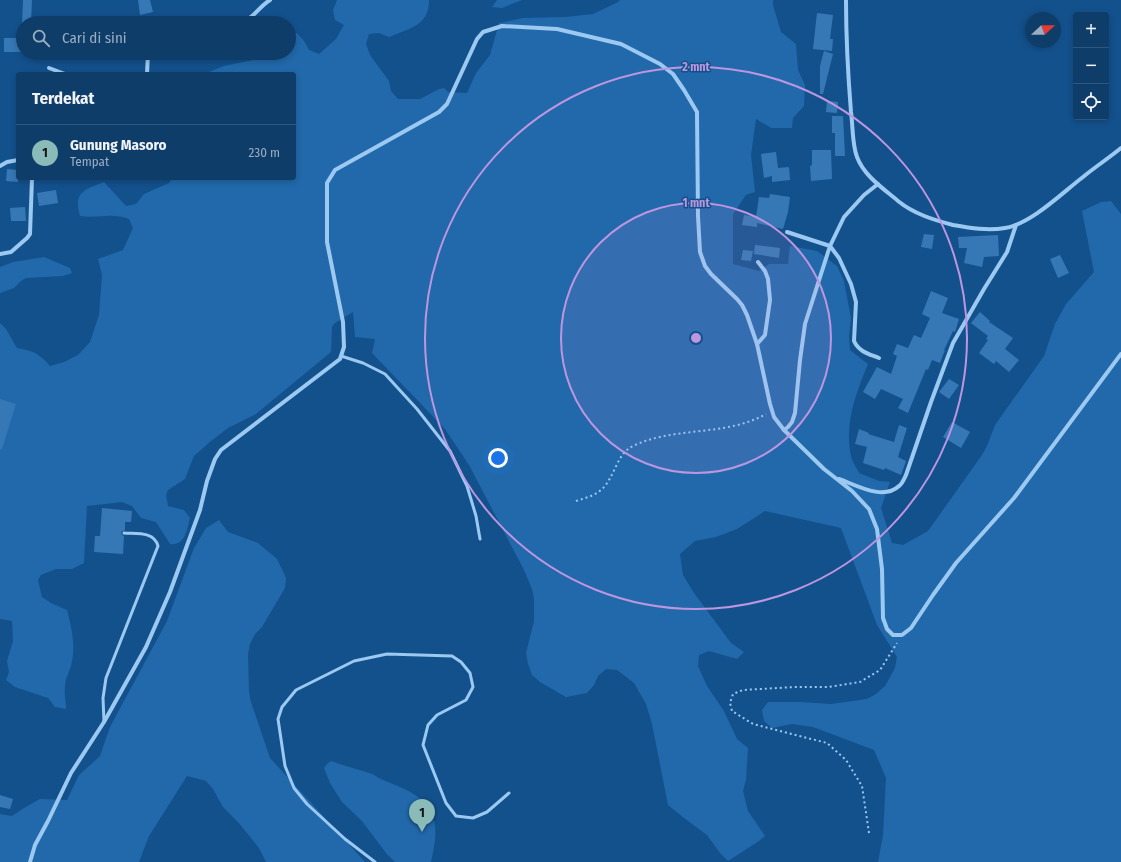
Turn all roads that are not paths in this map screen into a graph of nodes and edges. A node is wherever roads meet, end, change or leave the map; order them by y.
1 (270, 0) edge
2 (846, 0) edge
3 (253, 16) edge
4 (148, 60) edge
5 (49, 68) dead end
6 (59, 72) edge
7 (147, 72) edge
8 (1121, 148) edge
9 (16, 160) edge
10 (0, 166) edge
11 (32, 180) edge
12 (878, 184) junction
13 (1016, 225) junction
14 (787, 232) dead end
15 (830, 246) junction
16 (0, 254) edge
17 (758, 262) dead end
18 (757, 344) junction
19 (1121, 354) edge
20 (341, 356) junction
21 (879, 358) dead end
22 (784, 430) junction
23 (836, 478) junction
24 (124, 533) dead end
25 (480, 539) dead end
26 (104, 722) junction
27 (509, 793) dead end
28 (30, 862) edge
29 (375, 862) edge

1 - 3 street
2 - 12 street
4 - 7 street
5 - 6 street
8 - 13 street
9 - 10 street
11 - 16 street
12 - 13 street
12 - 15 street
13 - 23 street
14 - 15 street
15 - 21 street
15 - 22 street
17 - 18 street
18 - 20 street
18 - 22 street
19 - 23 street
20 - 25 lane
20 - 26 street
22 - 23 street
24 - 26 lane
26 - 28 street
27 - 29 lane

